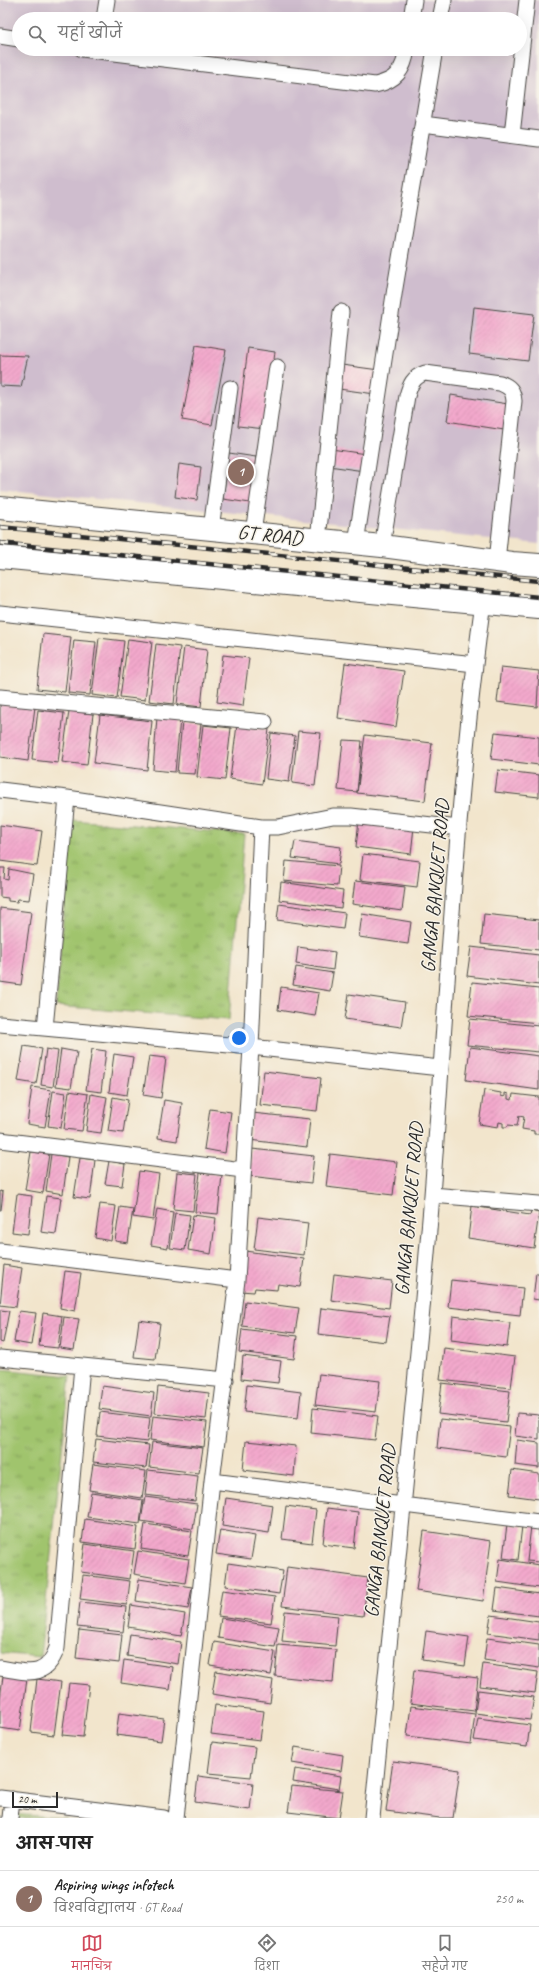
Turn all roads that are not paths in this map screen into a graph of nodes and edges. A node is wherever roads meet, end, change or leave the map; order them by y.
1 (107, 0) edge
2 (414, 0) edge
3 (444, 0) edge
4 (527, 0) edge
5 (105, 12) edge
6 (412, 12) edge
7 (441, 12) edge
8 (526, 12) edge
9 (0, 36) edge
10 (12, 38) edge
11 (146, 56) edge
12 (405, 56) edge
13 (434, 56) edge
14 (521, 56) edge
15 (423, 124) junction
16 (512, 135) junction
17 (539, 139) edge
18 (341, 312) dead end
19 (278, 367) dead end
20 (230, 388) dead end
21 (0, 508) edge
22 (211, 529) junction
23 (253, 533) junction
24 (318, 540) junction
25 (356, 544) junction
26 (382, 546) junction
27 (0, 557) edge
28 (497, 561) junction
29 (539, 565) edge
30 (483, 602) junction
31 (539, 608) edge
32 (0, 613) edge
33 (475, 664) junction
34 (0, 697) edge
35 (265, 722) dead end
36 (0, 790) edge
37 (67, 798) junction
38 (261, 827) junction
39 (459, 828) junction
40 (0, 1024) edge
41 (45, 1028) junction
42 (251, 1047) junction
43 (440, 1068) junction
44 (0, 1140) edge
45 (243, 1170) junction
46 (432, 1195) junction
47 (539, 1204) edge
48 (0, 1252) edge
49 (237, 1280) junction
50 (0, 1358) edge
51 (82, 1366) junction
52 (226, 1380) junction
53 (212, 1481) junction
54 (402, 1506) junction
55 (539, 1522) edge
56 (0, 1668) edge
57 (6, 1799) edge
58 (10, 1818) edge
59 (164, 1818) edge
60 (176, 1818) edge
61 (372, 1818) edge

1 - 5 street
2 - 6 street
3 - 7 street
4 - 8 street
9 - 10 street
11 - 12 street
13 - 15 street
14 - 16 street
15 - 16 street
15 - 25 street
16 - 17 street
18 - 24 street
19 - 23 street
20 - 22 street
21 - 22 highway, GT ROAD
22 - 23 highway, GT ROAD
23 - 24 highway, GT ROAD
24 - 25 highway, GT ROAD
25 - 26 highway, GT ROAD
26 - 28 highway, GT ROAD
26 - 28 street
27 - 30 highway
28 - 29 highway, GT ROAD
30 - 31 highway
30 - 33 street, GANGA BANQUET ROAD
32 - 33 street
33 - 39 street, GANGA BANQUET ROAD
34 - 35 street
36 - 37 street
37 - 38 street
37 - 41 street
38 - 39 street
38 - 42 street
39 - 43 street, GANGA BANQUET ROAD
40 - 41 street
41 - 42 street
42 - 43 street
42 - 45 street
43 - 46 street, GANGA BANQUET ROAD
44 - 45 street
45 - 49 street
46 - 47 street
46 - 54 street, GANGA BANQUET ROAD
48 - 49 street
49 - 52 street
50 - 51 street
51 - 52 street
51 - 56 street
52 - 53 street
53 - 54 street
53 - 60 street
54 - 55 street
54 - 61 street, GANGA BANQUET ROAD
57 - 58 street
57 - 59 street

